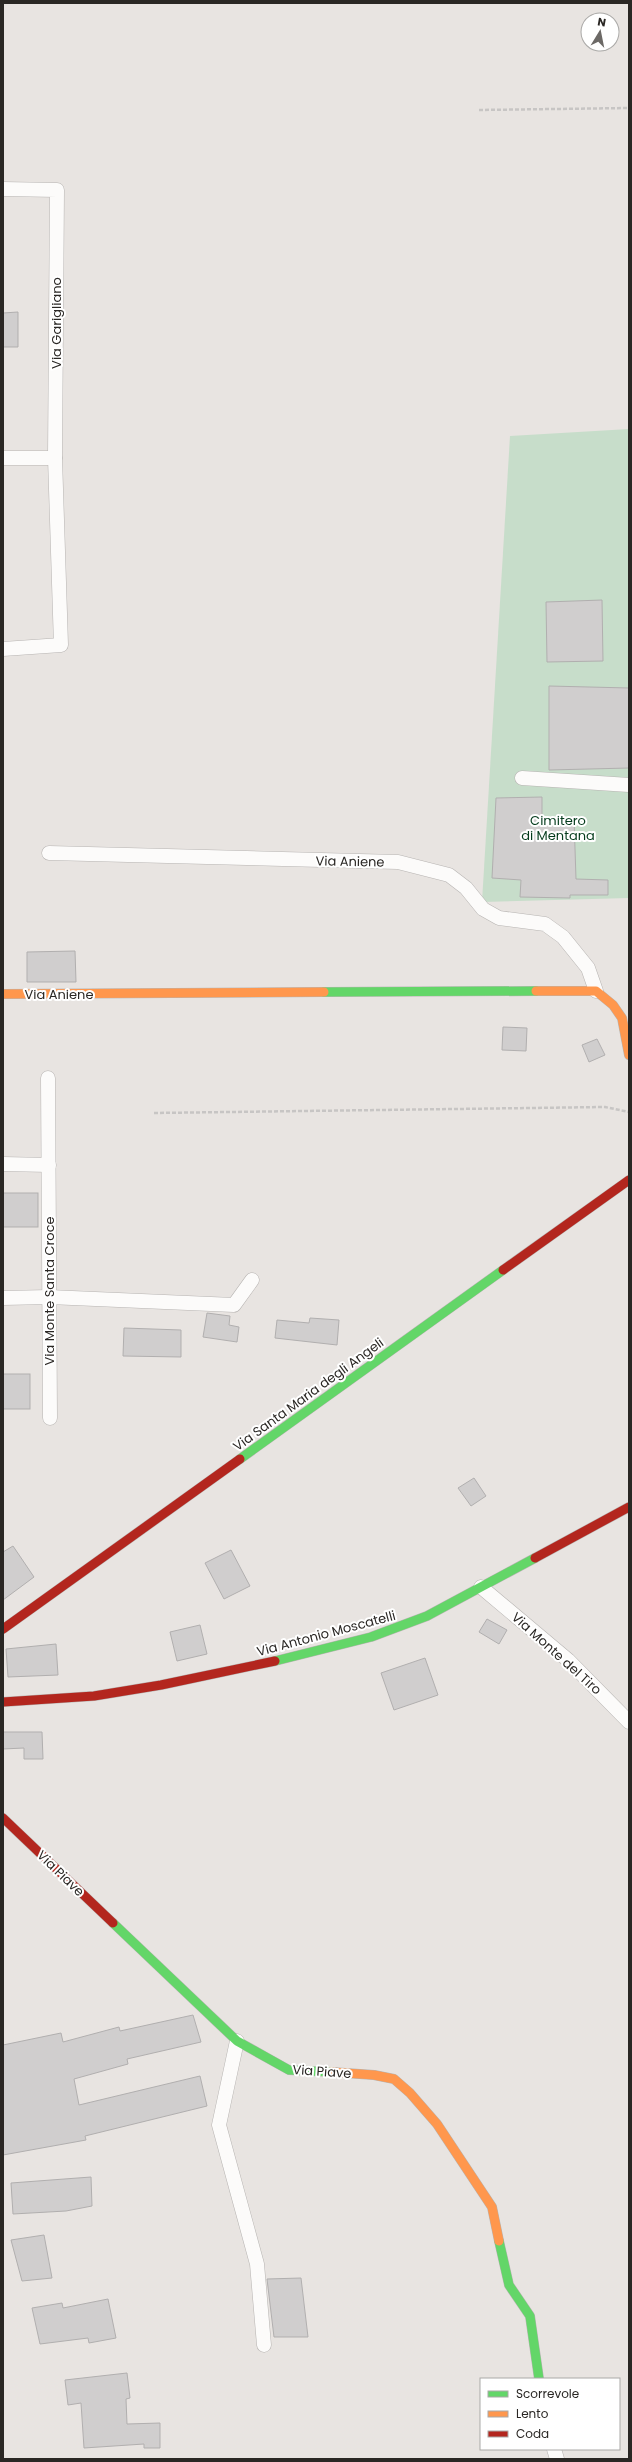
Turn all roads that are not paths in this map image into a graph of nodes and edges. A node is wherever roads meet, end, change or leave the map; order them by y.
1 (3, 189) edge
2 (3, 458) edge
3 (55, 458) junction
4 (3, 649) edge
5 (522, 778) dead end
6 (629, 785) edge
7 (49, 853) dead end
8 (596, 991) junction
9 (3, 994) edge
10 (629, 1055) edge
11 (48, 1078) dead end
12 (3, 1164) edge
13 (49, 1164) junction
14 (629, 1180) edge
15 (252, 1280) dead end
16 (50, 1297) junction
17 (3, 1298) edge
18 (50, 1418) dead end
19 (629, 1506) edge
20 (481, 1587) junction
21 (3, 1628) edge
22 (3, 1702) edge
23 (629, 1722) edge
24 (3, 1818) edge
25 (237, 2042) junction
26 (264, 2345) dead end
27 (539, 2378) edge

1 - 3 street, Via Garigliano
2 - 3 street
3 - 4 street
5 - 6 street
7 - 8 street, Via Aniene
8 - 9 street, Via Aniene
8 - 10 street
11 - 13 street, Via Monte Santa Croce
12 - 13 street
13 - 16 street, Via Monte Santa Croce
14 - 21 street, Via Santa Maria degli Angeli
15 - 16 street
16 - 17 street
16 - 18 street, Via Monte Santa Croce
19 - 20 street, Via Antonio Moscatelli
20 - 22 street, Via Antonio Moscatelli
20 - 23 street, Via Monte del Tiro
24 - 25 street, Via Piave
25 - 26 street
25 - 27 street, Via Piave

